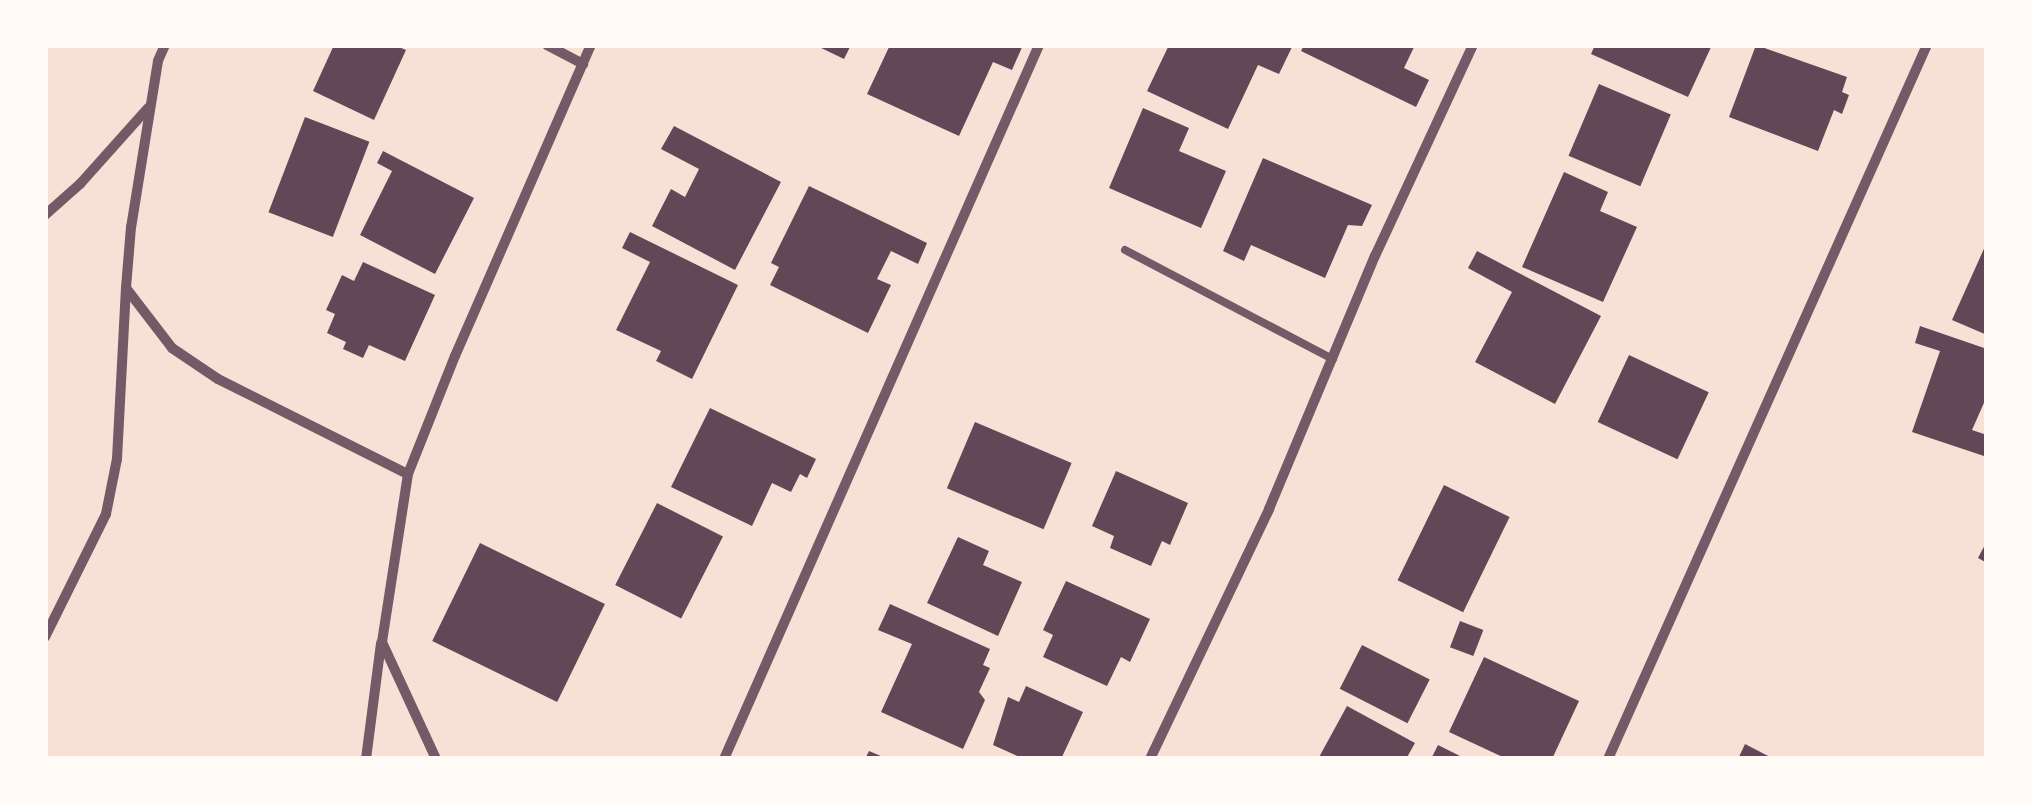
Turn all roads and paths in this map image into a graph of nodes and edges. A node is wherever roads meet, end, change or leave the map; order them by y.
1 (165, 45) edge
2 (547, 45) edge
3 (592, 45) edge
4 (1038, 45) edge
5 (1473, 45) edge
6 (1927, 45) edge
7 (582, 64) junction
8 (150, 105) junction
9 (45, 215) edge
10 (1126, 250) dead end
11 (126, 288) junction
12 (1332, 359) junction
13 (408, 474) junction
14 (45, 637) edge
15 (382, 642) junction
16 (366, 759) edge
17 (436, 759) edge
18 (724, 759) edge
19 (1150, 759) edge
20 (1608, 759) edge

1 - 8 street
2 - 7 street
3 - 7 street
4 - 18 street
5 - 12 street
6 - 20 street
7 - 13 street
8 - 9 street
8 - 11 street
10 - 12 lane
11 - 13 street
11 - 14 street
12 - 19 street
13 - 15 street
15 - 16 street
15 - 17 street

